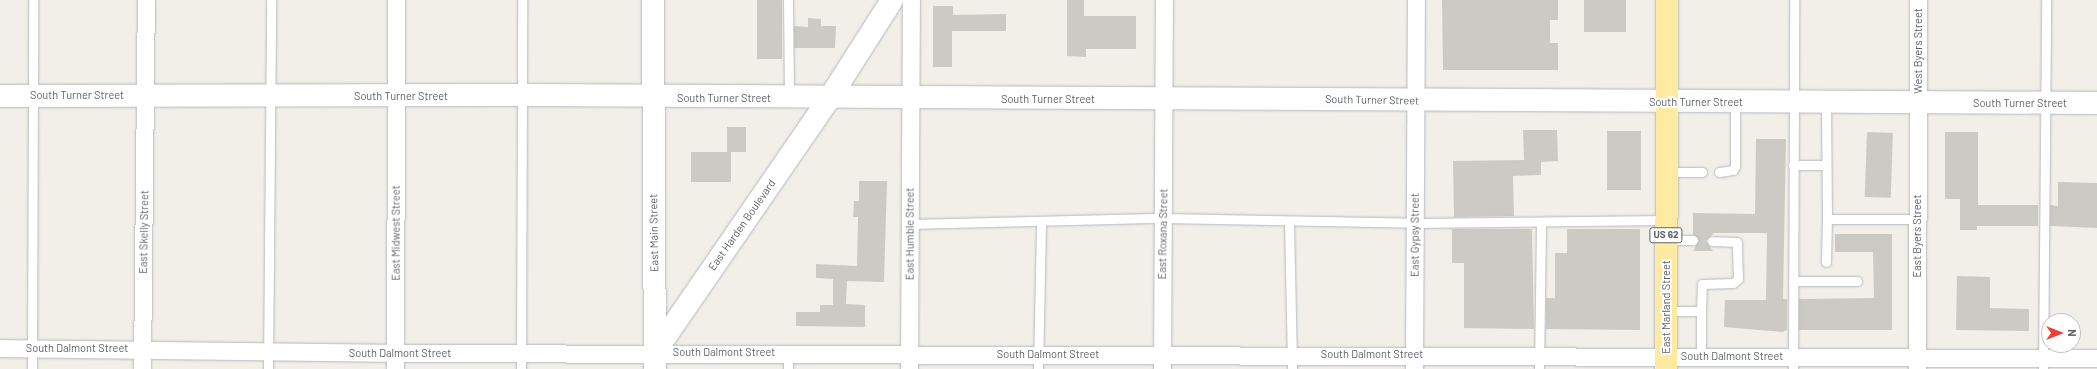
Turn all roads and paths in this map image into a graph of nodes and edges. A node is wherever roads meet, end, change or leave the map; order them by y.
1 (33, 0) edge
2 (146, 0) edge
3 (271, 0) edge
4 (396, 0) edge
5 (522, 0) edge
6 (653, 0) edge
7 (788, 0) edge
8 (892, 0) edge
9 (910, 0) edge
10 (1164, 0) edge
11 (1416, 0) edge
12 (1667, 0) edge
13 (1794, 0) edge
14 (1918, 0) edge
15 (2046, 0) edge
16 (146, 95) junction
17 (523, 95) junction
18 (0, 96) edge
19 (33, 96) junction
20 (270, 96) junction
21 (396, 97) junction
22 (652, 98) junction
23 (789, 98) junction
24 (1164, 98) junction
25 (829, 99) junction
26 (910, 99) junction
27 (1416, 101) junction
28 (1667, 102) junction
29 (1735, 102) junction
30 (1793, 102) junction
31 (1826, 102) junction
32 (1918, 103) junction
33 (2047, 103) junction
34 (2097, 103) edge
35 (1793, 165) junction
36 (1826, 165) junction
37 (1666, 172) junction
38 (1702, 172) dead end
39 (1719, 172) dead end
40 (1163, 218) junction
41 (1827, 219) junction
42 (1918, 219) junction
43 (1041, 221) junction
44 (1289, 221) junction
45 (1541, 222) junction
46 (1415, 223) junction
47 (910, 224) junction
48 (1666, 230) junction
49 (1694, 240) dead end
50 (1712, 241) dead end
51 (1826, 262) dead end
52 (1793, 281) junction
53 (1857, 281) dead end
54 (1666, 311) junction
55 (1701, 311) junction
56 (0, 348) edge
57 (32, 348) junction
58 (142, 348) junction
59 (268, 351) junction
60 (1701, 356) junction
61 (2097, 358) edge
62 (655, 360) edge
63 (395, 361) edge
64 (521, 361) edge
65 (788, 361) edge
66 (1162, 361) edge
67 (909, 362) edge
68 (1038, 362) edge
69 (1292, 362) edge
70 (1414, 362) edge
71 (1539, 362) edge
72 (1666, 362) edge
73 (1793, 362) edge
74 (1917, 363) edge
75 (2043, 363) edge
76 (32, 369) edge
77 (142, 369) edge
78 (268, 369) edge

1 - 19 lane
2 - 16 street, East Skelly Street
3 - 20 lane
4 - 21 street, East Midwest Street
5 - 17 lane
6 - 22 main road, East Main Street
7 - 23 lane
8 - 25 main road, East Harden Boulevard
9 - 26 street, East Humble Street
10 - 24 street, East Roxana Street
11 - 27 street, East Gypsy Street
12 - 28 highway, US 62
13 - 30 lane
14 - 32 street, West Byers Street
15 - 33 lane
16 - 19 main road, South Turner Street
16 - 20 main road, South Turner Street
16 - 58 street, East Skelly Street
17 - 21 main road, South Turner Street
17 - 22 main road, South Turner Street
17 - 64 lane
18 - 19 main road, South Turner Street
19 - 57 lane
20 - 21 main road, South Turner Street
20 - 59 lane
21 - 63 street, East Midwest Street
22 - 23 main road, South Turner Street
22 - 62 main road, East Main Street
23 - 25 main road, South Turner Street
24 - 26 main road, South Turner Street
24 - 27 main road, South Turner Street
24 - 40 street, East Roxana Street
25 - 26 main road, South Turner Street
25 - 62 main road, East Harden Boulevard
26 - 47 street, East Humble Street
27 - 28 main road, South Turner Street
27 - 46 street, East Gypsy Street
28 - 29 main road, South Turner Street
28 - 37 highway, East Marland Street / US 62
29 - 30 main road, South Turner Street
29 - 39 lane
30 - 31 main road, South Turner Street
30 - 35 lane
31 - 32 main road, South Turner Street
31 - 36 lane
32 - 33 main road, South Turner Street
32 - 42 street, East Byers Street
33 - 34 main road, South Turner Street
33 - 75 lane
35 - 36 lane
35 - 52 lane
36 - 41 lane
37 - 38 lane
37 - 48 highway, East Marland Street / US 62
40 - 43 lane
40 - 44 lane
40 - 66 street, East Roxana Street
41 - 42 lane
41 - 51 lane
42 - 74 street, East Byers Street
43 - 47 lane
43 - 68 lane
44 - 46 lane
44 - 69 lane
45 - 46 lane
45 - 48 lane
45 - 71 lane
46 - 70 street, East Gypsy Street
47 - 67 street, East Humble Street
48 - 49 lane
48 - 54 highway, East Marland Street / US 62
50 - 55 lane
52 - 53 lane
52 - 73 lane
54 - 55 lane
54 - 72 highway, East Marland Street / US 62
55 - 60 lane
56 - 57 street, South Dalmont Street
57 - 58 street, South Dalmont Street
57 - 76 lane
58 - 59 street, South Dalmont Street
58 - 77 street, East Skelly Street
59 - 63 street, South Dalmont Street
59 - 78 lane
60 - 72 street, South Dalmont Street
60 - 73 street, South Dalmont Street
61 - 75 street, South Dalmont Street
62 - 64 street, South Dalmont Street
62 - 65 street, South Dalmont Street
63 - 64 street, South Dalmont Street
65 - 67 street, South Dalmont Street
66 - 68 street, South Dalmont Street
66 - 69 street, South Dalmont Street
67 - 68 street, South Dalmont Street
69 - 70 street, South Dalmont Street
70 - 71 street, South Dalmont Street
71 - 72 street, South Dalmont Street
73 - 74 street, South Dalmont Street
74 - 75 street, South Dalmont Street

